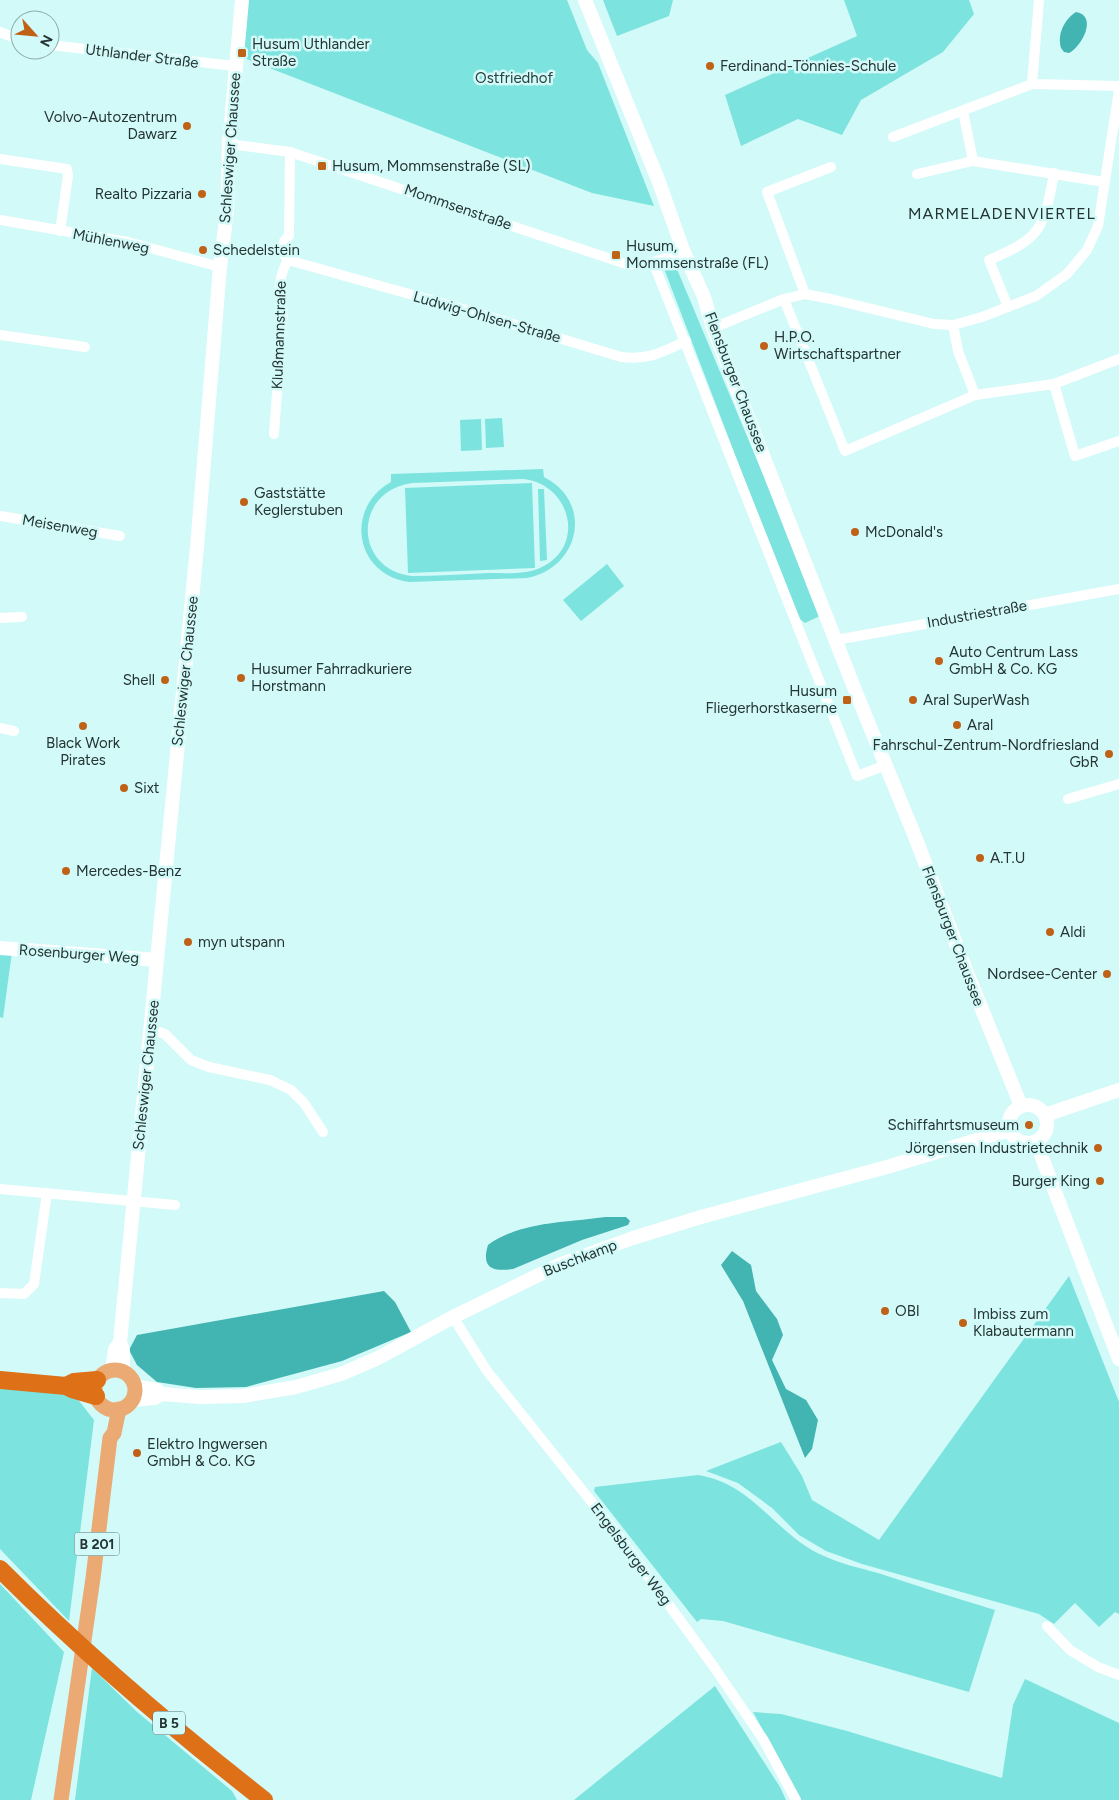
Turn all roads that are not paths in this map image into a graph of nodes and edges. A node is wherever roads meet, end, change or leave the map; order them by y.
1 (242, 0) edge
2 (585, 0) edge
3 (1039, 0) edge
4 (60, 46) edge
5 (235, 66) junction
6 (1032, 84) junction
7 (1119, 88) edge
8 (963, 111) junction
9 (893, 137) dead end
10 (229, 144) junction
11 (290, 152) junction
12 (0, 159) edge
13 (973, 161) junction
14 (831, 167) dead end
15 (1054, 173) junction
16 (917, 174) dead end
17 (1104, 182) junction
18 (0, 220) edge
19 (60, 231) junction
20 (683, 250) junction
21 (288, 260) junction
22 (653, 262) junction
23 (220, 266) junction
24 (805, 294) junction
25 (784, 299) junction
26 (1008, 307) junction
27 (953, 325) junction
28 (713, 328) junction
29 (0, 335) edge
30 (686, 341) junction
31 (84, 347) dead end
32 (1119, 359) edge
33 (1054, 384) junction
34 (975, 395) junction
35 (274, 434) dead end
36 (1119, 441) edge
37 (0, 516) edge
38 (120, 536) dead end
39 (1119, 590) edge
40 (22, 617) dead end
41 (0, 618) edge
42 (836, 640) junction
43 (0, 728) edge
44 (14, 731) dead end
45 (886, 765) junction
46 (1119, 784) edge
47 (1068, 799) dead end
48 (0, 948) edge
49 (157, 960) junction
50 (150, 1029) junction
51 (1119, 1090) edge
52 (1021, 1106) junction
53 (1045, 1114) junction
54 (1010, 1130) junction
55 (322, 1132) dead end
56 (1036, 1142) junction
57 (0, 1189) edge
58 (47, 1193) junction
59 (133, 1202) junction
60 (174, 1205) dead end
61 (0, 1292) edge
62 (453, 1317) junction
63 (1119, 1359) edge
64 (118, 1371) junction
65 (0, 1380) edge
66 (114, 1397) junction
67 (0, 1569) edge
68 (1047, 1626) dead end
69 (1119, 1675) edge
70 (204, 1753) junction
71 (61, 1800) edge
72 (247, 1800) edge
73 (264, 1800) edge
74 (796, 1800) edge

1 - 5 street, Schleswiger Chaussee
2 - 20 street, Flensburger Chaussee
3 - 6 street
4 - 5 street, Uthlander Straße
5 - 10 street, Schleswiger Chaussee
6 - 7 street
6 - 8 street
7 - 17 street
8 - 9 street
8 - 13 street
10 - 11 street, Mommsenstraße
10 - 23 street, Schleswiger Chaussee
11 - 21 street, Klußmannstraße
11 - 22 street, Mommsenstraße
12 - 19 street
13 - 15 street
13 - 16 street
14 - 24 street
15 - 17 street
15 - 26 street
17 - 26 street
18 - 19 street, Mühlenweg
19 - 23 street, Mühlenweg
20 - 22 street, Mommsenstraße
20 - 28 street, Flensburger Chaussee
21 - 30 street, Ludwig-Ohlsen-Straße
21 - 35 street, Klußmannstraße
22 - 30 street, Flensburger Chaussee
23 - 49 street, Schleswiger Chaussee
24 - 25 street
24 - 27 street
25 - 28 street
25 - 34 street
26 - 27 street
27 - 34 street
28 - 42 street, Flensburger Chaussee
29 - 31 street
30 - 45 street, Flensburger Chaussee
32 - 33 street
33 - 34 street
33 - 36 street
37 - 38 street, Meisenweg
39 - 42 street, Industriestraße
40 - 41 street
42 - 45 street, Flensburger Chaussee
43 - 44 street
45 - 52 street, Flensburger Chaussee
46 - 47 street
48 - 49 street, Rosenburger Weg
49 - 50 street, Schleswiger Chaussee
50 - 55 street
50 - 59 street, Schleswiger Chaussee
51 - 53 street
52 - 53 street
52 - 54 street
53 - 56 street
54 - 56 street
54 - 62 street, Buschkamp
56 - 63 street
57 - 58 street
58 - 59 street
58 - 61 street
59 - 60 street
59 - 64 street, Schleswiger Chaussee
62 - 66 street, Buschkamp
62 - 74 street, Engelsburger Weg
64 - 66 main road
64 - 66 main road
65 - 66 highway
66 - 71 main road, B 201
67 - 70 highway, B 5
68 - 69 street
70 - 72 highway
70 - 73 highway, B 5

